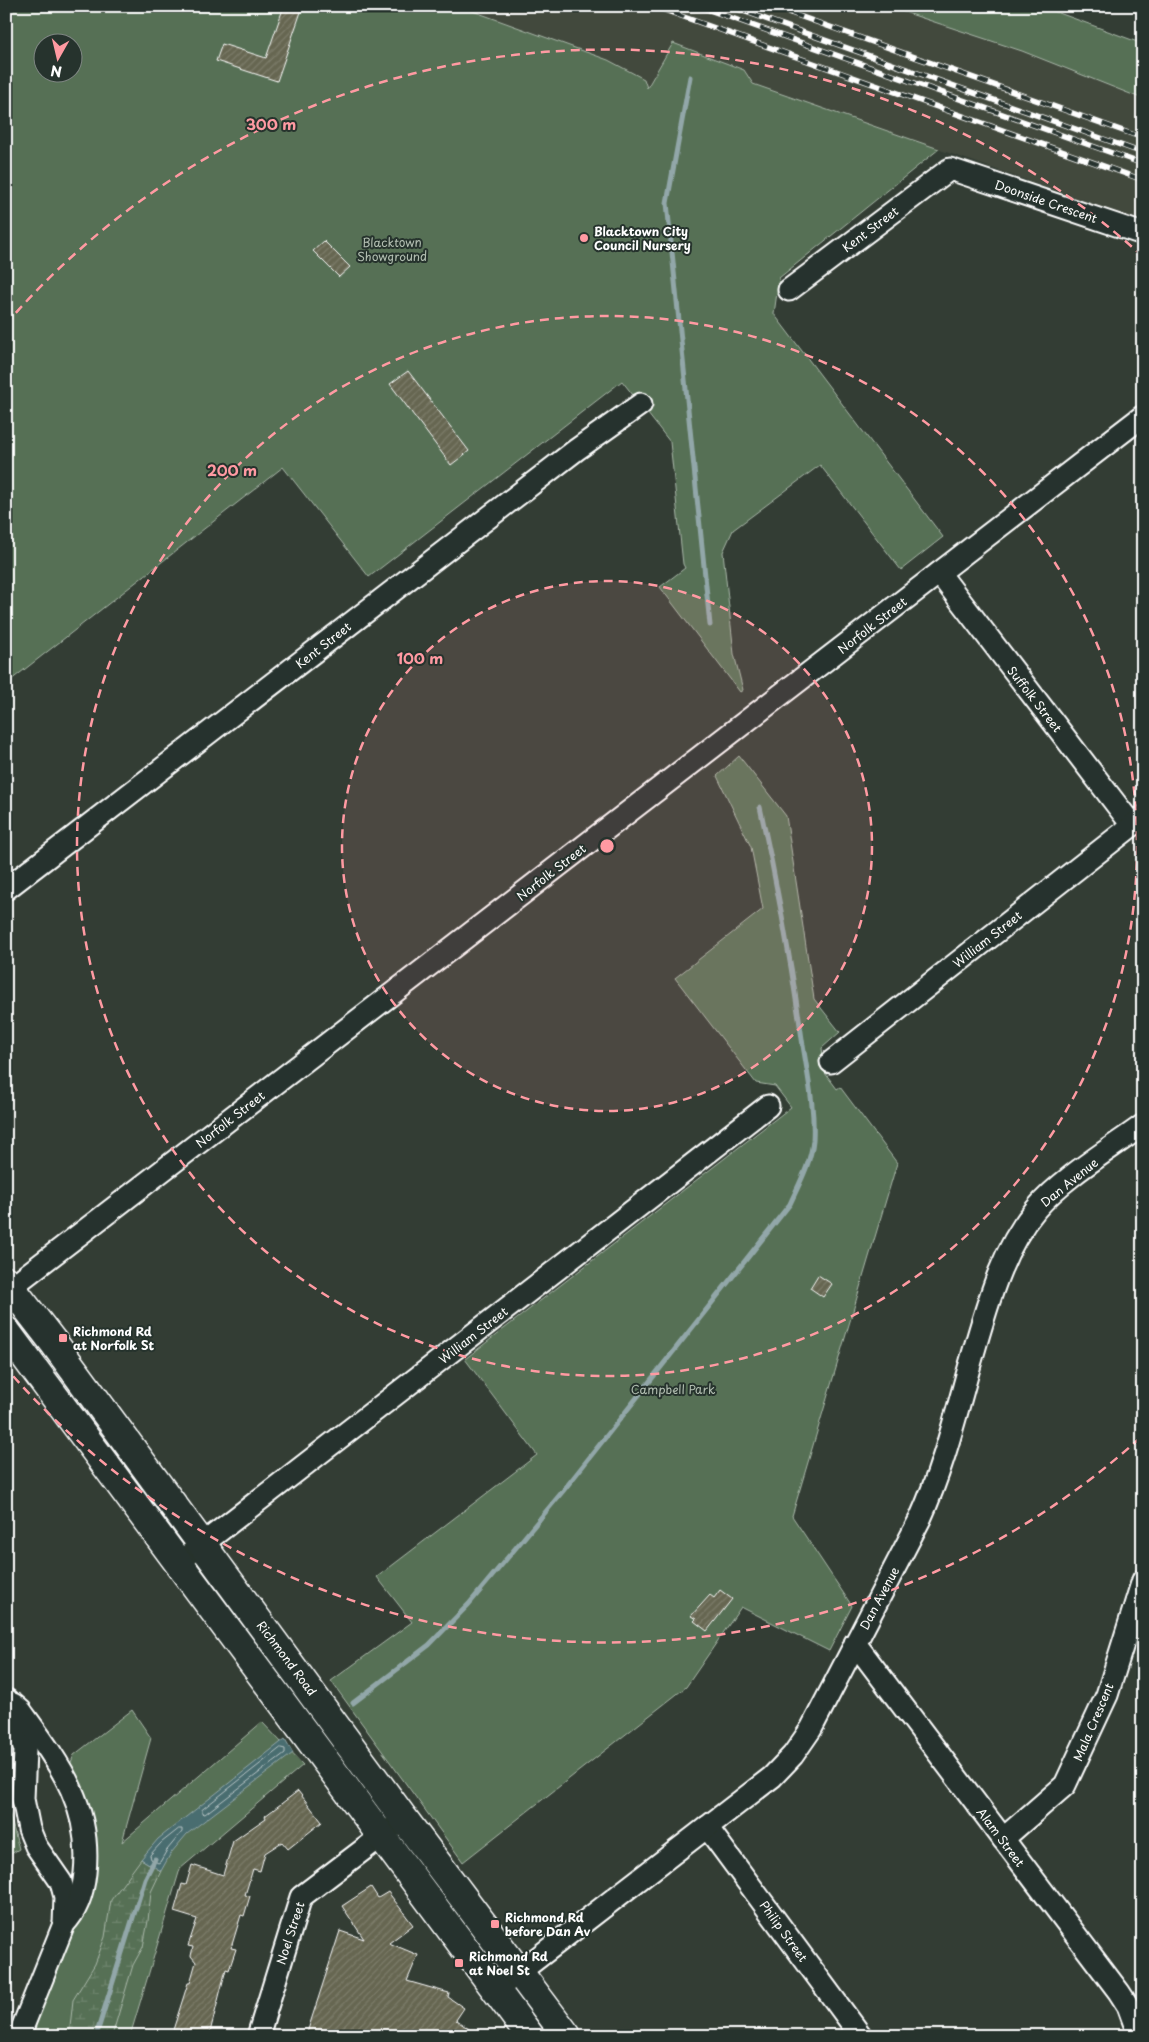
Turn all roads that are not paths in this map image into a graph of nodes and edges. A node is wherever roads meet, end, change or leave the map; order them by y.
1 (950, 168) joint
2 (1143, 234) edge
3 (789, 290) dead end
4 (641, 404) dead end
5 (1143, 416) edge
6 (939, 573) junction
7 (1138, 821) edge
8 (6, 889) edge
9 (831, 1062) dead end
10 (768, 1106) dead end
11 (1143, 1125) edge
12 (8, 1286) edge
13 (6, 1331) edge
14 (202, 1545) junction
15 (178, 1563) junction
16 (1143, 1580) edge
17 (855, 1642) junction
18 (7, 1700) edge
19 (404, 1819) junction
20 (707, 1827) junction
21 (381, 1836) junction
22 (1003, 1839) junction
23 (64, 1924) junction
24 (519, 1973) junction
25 (496, 1990) junction
26 (19, 2036) edge
27 (258, 2036) edge
28 (530, 2036) edge
29 (567, 2036) edge
30 (861, 2036) edge
31 (1139, 2036) edge

1 - 2 street, Doonside Crescent
1 - 3 street, Kent Street
4 - 8 street, Kent Street
5 - 6 street, Norfolk Street
6 - 7 street, Suffolk Street
6 - 12 street, Norfolk Street
7 - 9 street, William Street
10 - 14 street, William Street
11 - 17 street, Dan Avenue
12 - 14 main road, Richmond Road
13 - 15 main road
14 - 15 street, William Street
14 - 19 main road, Richmond Road
15 - 21 main road
16 - 22 street, Mala Crescent
17 - 20 street, Dan Avenue
17 - 22 street, Alam Street
18 - 23 street
18 - 23 street
19 - 21 street, Noel Street
19 - 24 main road, Richmond Road
20 - 24 street, Dan Avenue
20 - 30 street, Philip Street
21 - 25 main road
21 - 27 street, Noel Street
22 - 31 street, Alam Street
23 - 26 street
24 - 25 street, Dan Avenue
24 - 29 main road, Richmond Road
25 - 28 main road

